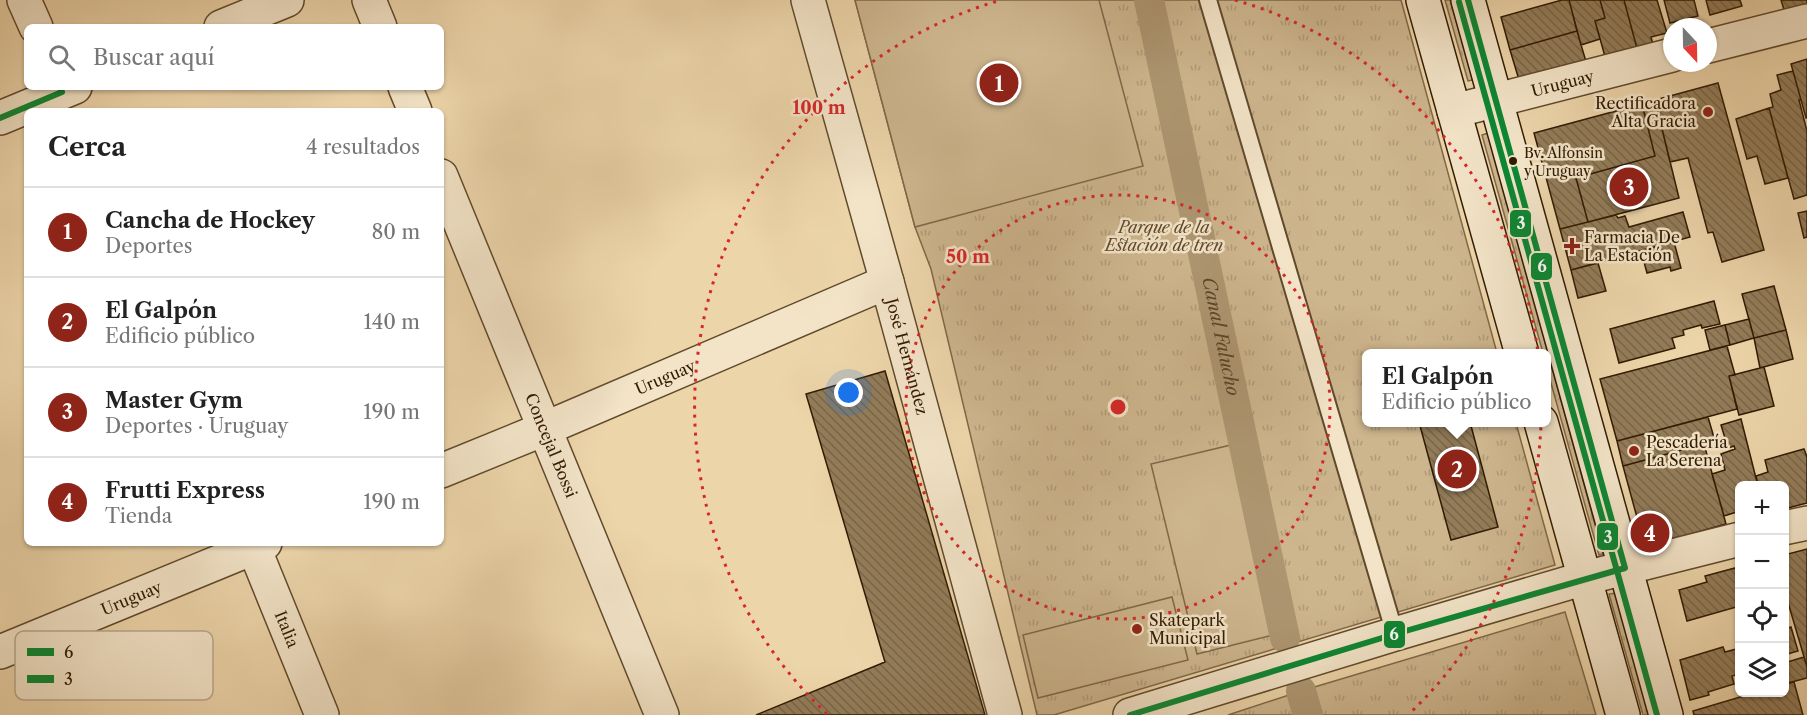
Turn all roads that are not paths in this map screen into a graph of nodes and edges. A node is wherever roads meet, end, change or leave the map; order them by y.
1 (24, 0) edge
2 (286, 0) edge
3 (369, 0) edge
4 (808, 0) edge
5 (1208, 0) edge
6 (1423, 0) edge
7 (1468, 0) edge
8 (1807, 21) edge
9 (35, 24) edge
10 (228, 24) edge
11 (379, 24) edge
12 (1717, 44) edge
13 (1663, 57) edge
14 (406, 90) edge
15 (67, 94) edge
16 (1496, 99) junction
17 (28, 108) edge
18 (414, 108) edge
19 (24, 109) edge
20 (1454, 111) junction
21 (0, 118) edge
22 (444, 183) edge
23 (887, 282) junction
24 (1521, 349) edge
25 (1542, 427) edge
26 (544, 429) junction
27 (444, 470) edge
28 (1807, 522) edge
29 (1789, 527) edge
30 (1735, 540) edge
31 (252, 546) edge
32 (258, 546) edge
33 (1625, 568) junction
34 (1585, 578) junction
35 (50, 631) edge
36 (1395, 634) junction
37 (15, 646) edge
38 (0, 652) edge
39 (322, 715) edge
40 (662, 715) edge
41 (1005, 715) edge
42 (1130, 715) edge
43 (1623, 715) edge
44 (1666, 715) edge

1 - 9 street
2 - 10 street
3 - 11 street
4 - 23 street, José Hernández
5 - 36 lane
6 - 20 street
7 - 16 street
8 - 12 street
13 - 16 street, Uruguay
14 - 18 street
15 - 17 street
16 - 20 street, Uruguay
16 - 33 street
19 - 21 street
20 - 24 street
22 - 26 street, Concejal Bossi
23 - 26 street, Uruguay
23 - 41 street, José Hernández
25 - 34 street
26 - 27 street, Uruguay
26 - 40 street, Concejal Bossi
28 - 29 street
30 - 33 street
31 - 35 street, Uruguay
32 - 39 street, Italia
33 - 34 street
33 - 44 street
34 - 36 street
34 - 43 street
36 - 42 street
37 - 38 street, Uruguay

